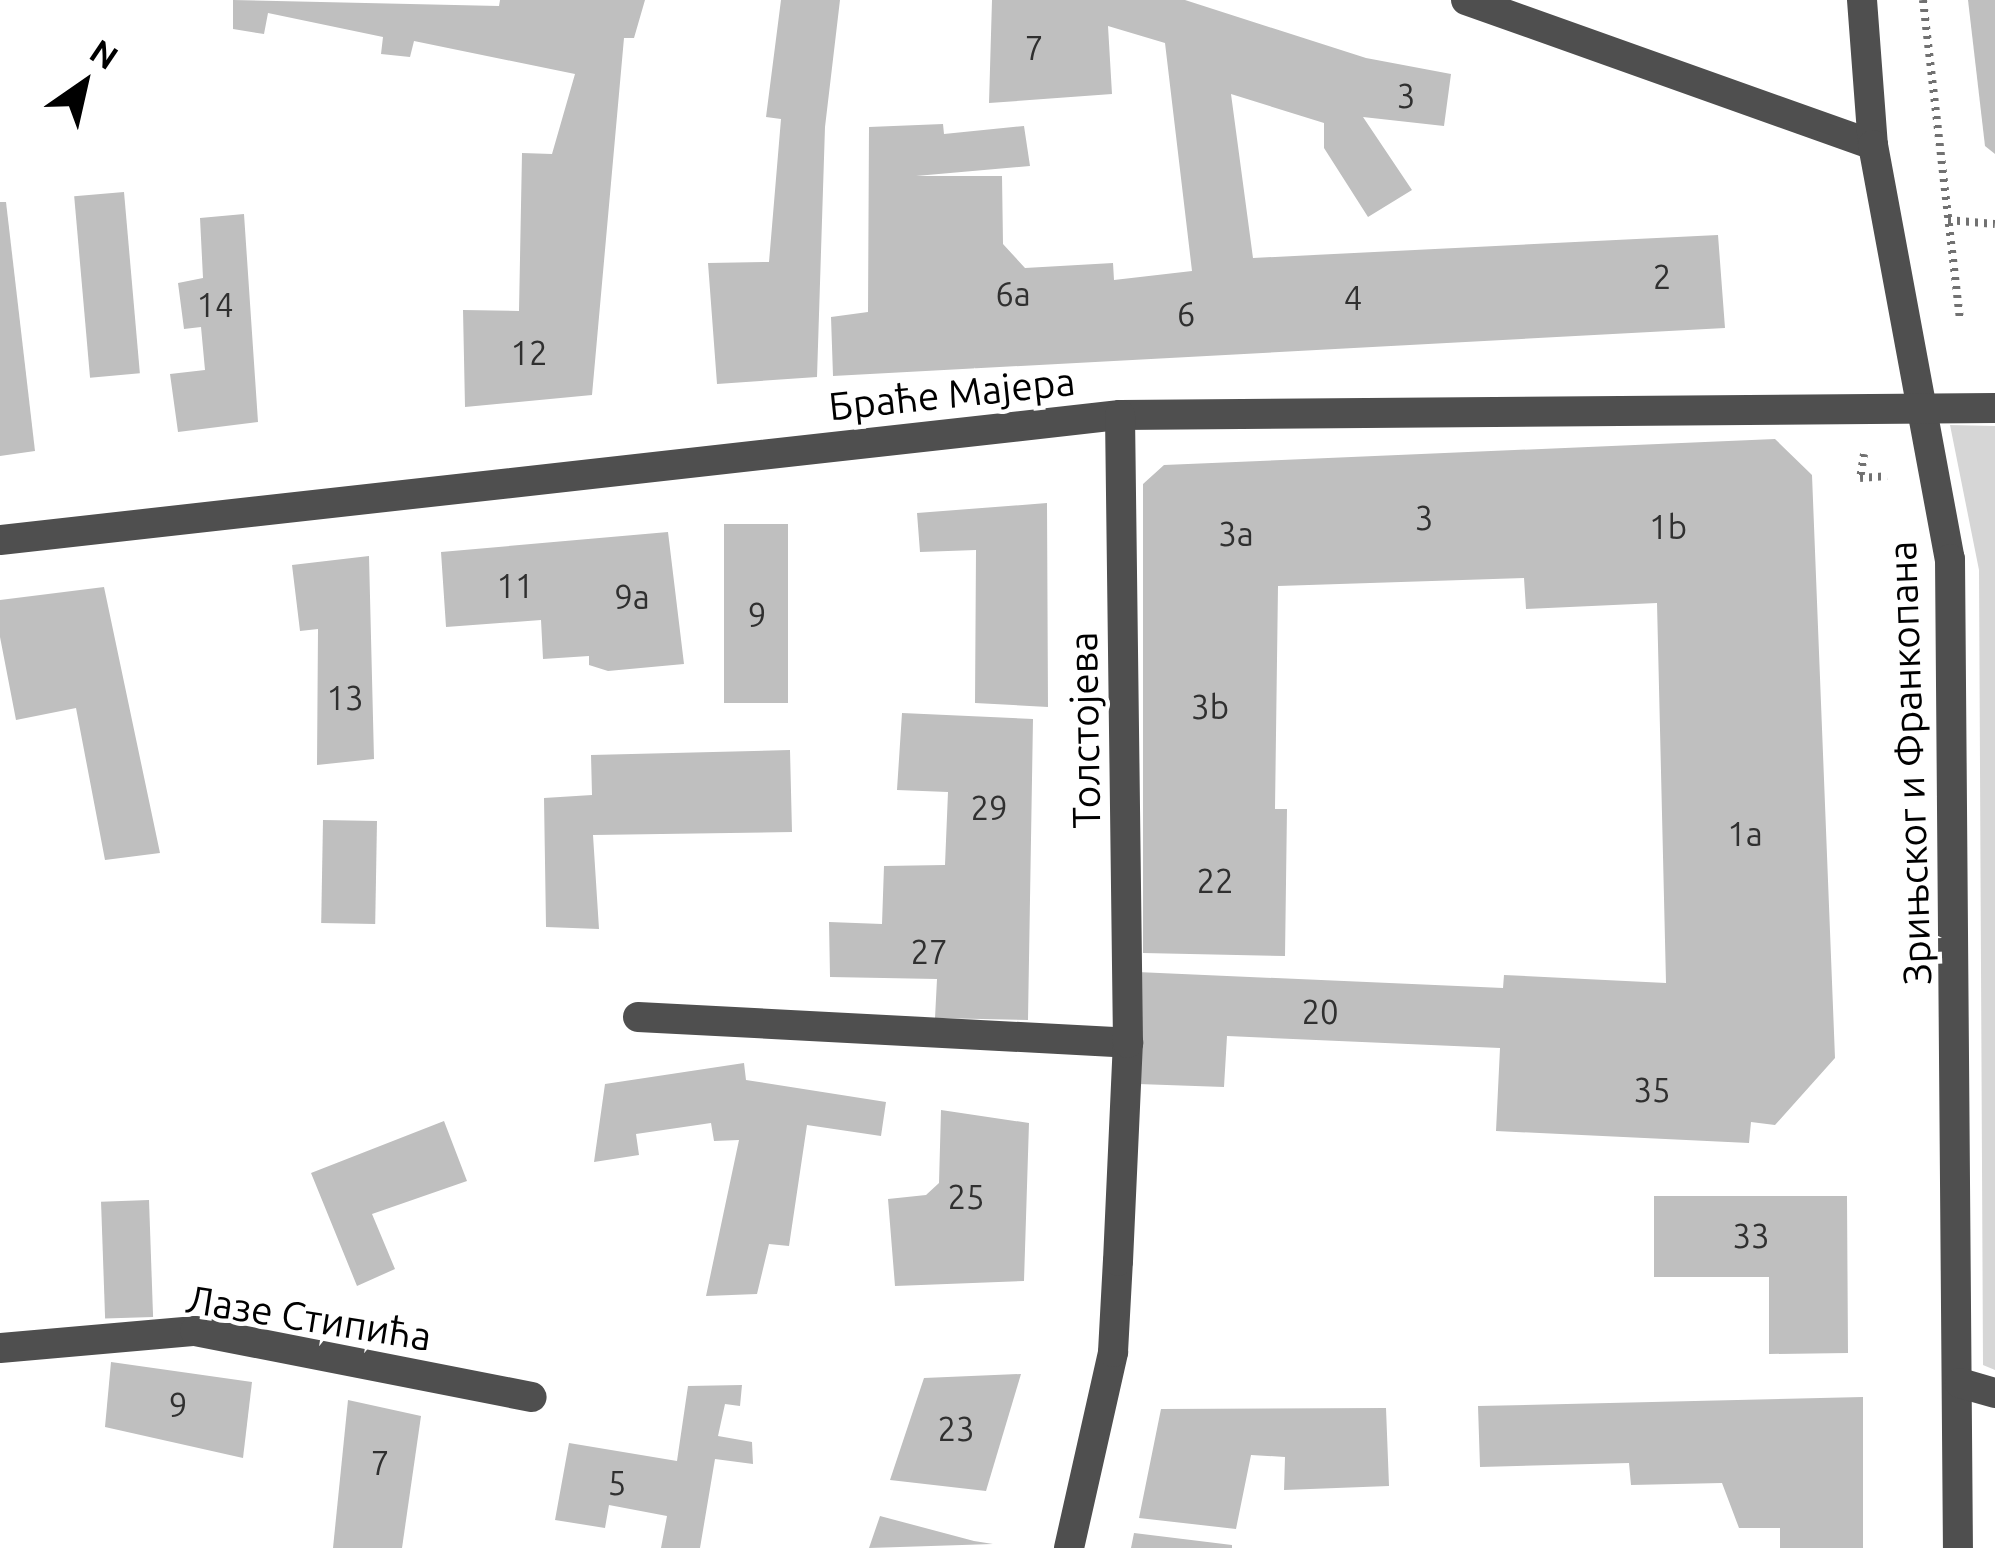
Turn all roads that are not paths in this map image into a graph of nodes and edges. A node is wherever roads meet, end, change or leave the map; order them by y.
1 (1466, 0) edge
2 (1862, 0) edge
3 (1873, 145) junction
4 (1917, 406) junction
5 (1982, 408) edge
6 (1120, 415) junction
7 (0, 540) edge
8 (638, 1017) dead end
9 (1128, 1043) junction
10 (0, 1348) edge
11 (1960, 1383) junction
12 (1995, 1393) edge
13 (532, 1396) dead end
14 (1069, 1548) edge
15 (1958, 1548) edge

1 - 3 street
2 - 3 street, Зрињског и Франкопана
3 - 4 street, Зрињског и Франкопана
4 - 5 street, Браће Мајера
4 - 6 street, Браће Мајера
4 - 11 street, Зрињског и Франкопана
6 - 7 street, Браће Мајера
6 - 9 street, Толстојева
8 - 9 street
9 - 14 street, Толстојева
10 - 13 street, Лазе Стипића
11 - 12 street
11 - 15 street, Зрињског и Франкопана

